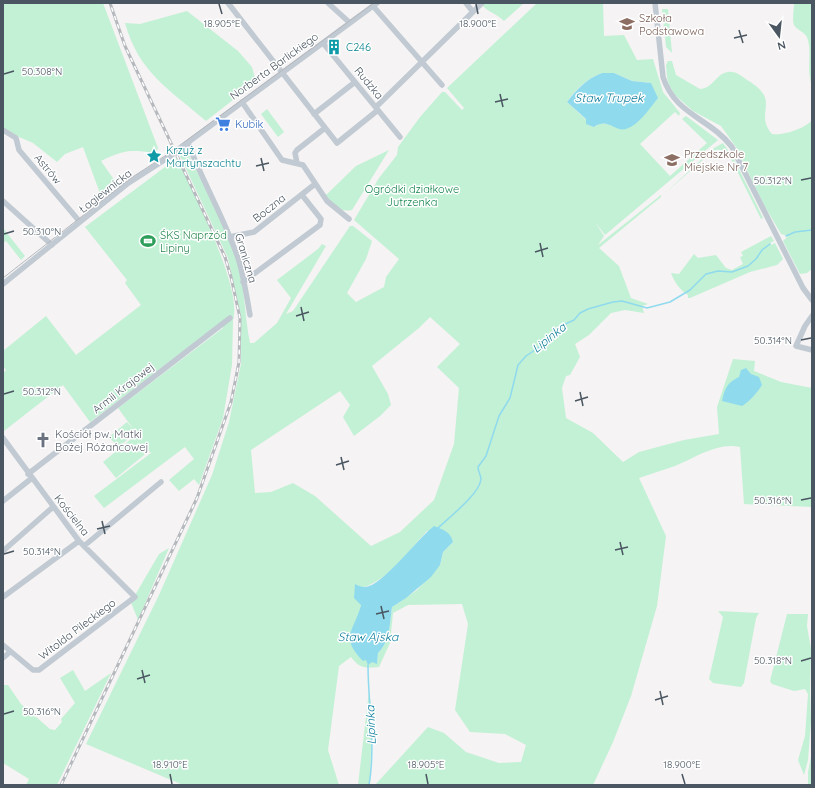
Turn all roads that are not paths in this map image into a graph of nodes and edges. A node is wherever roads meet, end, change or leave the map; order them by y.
1 (228, 3) edge
2 (328, 3) edge
3 (466, 3) edge
4 (482, 3) edge
5 (655, 3) edge
6 (375, 4) edge
7 (473, 12) junction
8 (350, 23) junction
9 (323, 43) junction
10 (421, 62) junction
11 (282, 72) junction
12 (355, 82) junction
13 (442, 85) dead end
14 (242, 102) junction
15 (377, 109) junction
16 (314, 114) junction
17 (325, 128) junction
18 (3, 130) edge
19 (400, 137) dead end
20 (186, 144) junction
21 (297, 163) junction
22 (315, 184) junction
23 (302, 195) junction
24 (3, 201) edge
25 (349, 219) dead end
26 (80, 222) junction
27 (229, 237) junction
28 (52, 245) junction
29 (244, 282) junction
30 (3, 284) edge
31 (812, 300) edge
32 (250, 315) dead end
33 (812, 316) edge
34 (230, 318) dead end
35 (812, 350) edge
36 (3, 438) edge
37 (30, 476) junction
38 (161, 482) dead end
39 (3, 501) edge
40 (53, 507) junction
41 (79, 541) junction
42 (84, 546) junction
43 (3, 551) edge
44 (3, 597) edge
45 (135, 597) joint
46 (3, 645) edge
47 (10, 652) junction
48 (3, 658) edge

1 - 11 street
2 - 8 street
3 - 7 street
4 - 7 street
5 - 31 street
6 - 8 street, Norberta Barlickiego
6 - 10 street
7 - 10 street
8 - 9 street, Norberta Barlickiego
9 - 11 street, Norberta Barlickiego
9 - 12 street, Rudzka
10 - 13 street
10 - 15 street
11 - 14 street, Norberta Barlickiego
11 - 16 street
12 - 15 street, Rudzka
12 - 16 street
14 - 20 street, Norberta Barlickiego
14 - 21 street
15 - 17 street
15 - 19 street, Rudzka
16 - 17 street
17 - 21 street
18 - 26 street, Astrów
20 - 26 street, Łagiewnicka, bridge
20 - 27 street, Graniczna
21 - 22 street
22 - 23 street, Boczna
22 - 25 street
23 - 27 street, Boczna
23 - 29 street
24 - 28 street
26 - 28 street, Łagiewnicka
27 - 29 street, Graniczna
28 - 30 street, Łagiewnicka
29 - 32 street, Graniczna
33 - 35 street
34 - 37 street, Armii Krajowej
36 - 37 street, Kościelna
37 - 39 street, Armii Krajowej
37 - 40 street, Kościelna
38 - 42 street
40 - 41 street, Kościelna
40 - 43 street
41 - 42 street, Kościelna
41 - 44 street
42 - 45 street, Kościelna
45 - 47 street, Witolda Pileckiego
46 - 47 street, Witolda Pileckiego
47 - 48 street

